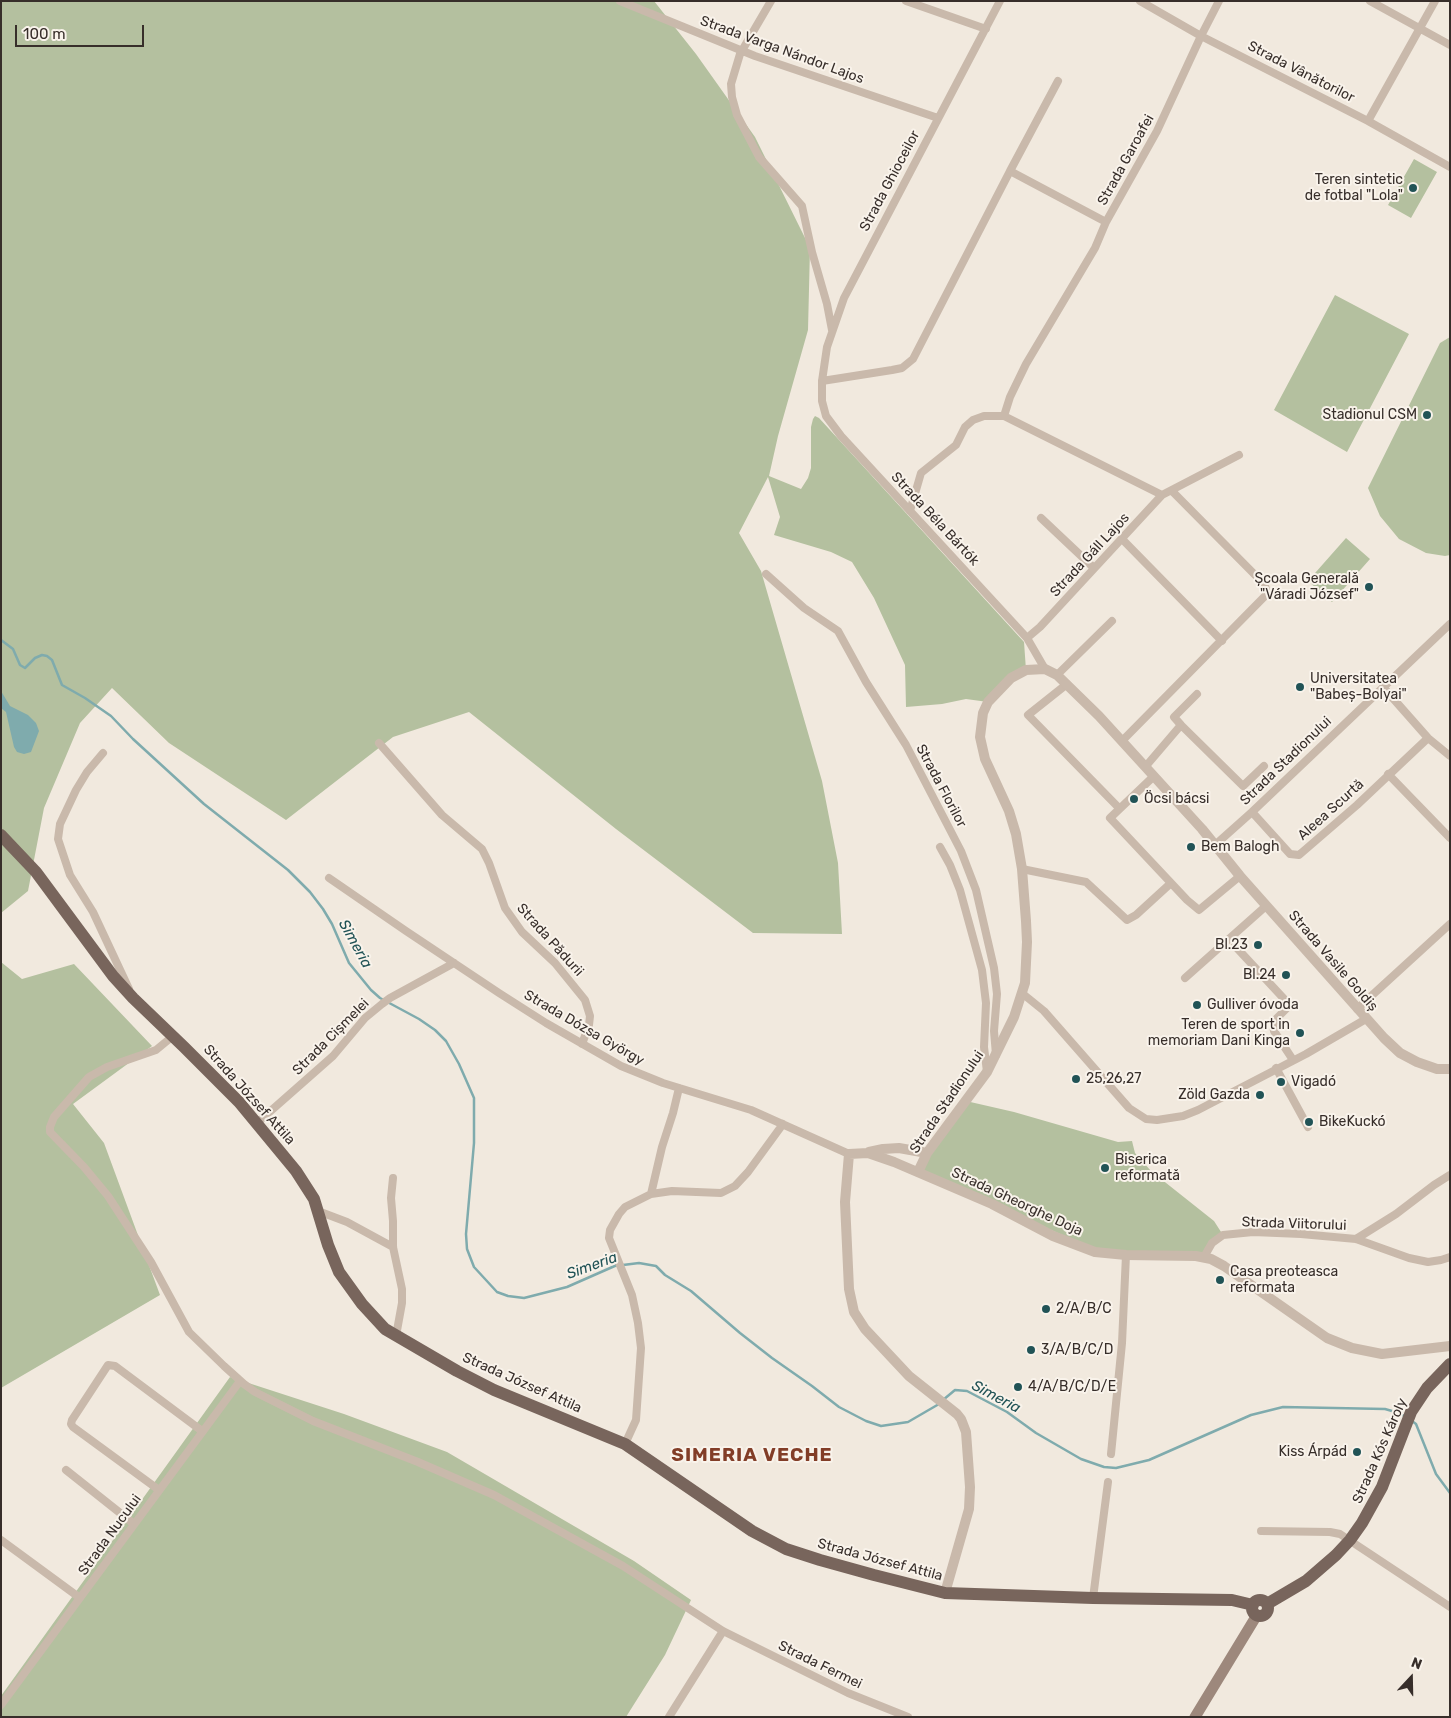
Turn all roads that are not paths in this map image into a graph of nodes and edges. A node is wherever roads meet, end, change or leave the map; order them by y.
1 (620, 1) edge
2 (771, 1) edge
3 (906, 1) edge
4 (1000, 1) edge
5 (1140, 1) edge
6 (1219, 1) edge
7 (1370, 1) edge
8 (1435, 1) edge
9 (1420, 28) junction
10 (986, 29) junction
11 (1201, 36) junction
12 (1450, 45) edge
13 (742, 50) junction
14 (1058, 81) dead end
15 (938, 118) junction
16 (1368, 121) junction
17 (1450, 167) edge
18 (1010, 171) junction
19 (1106, 222) junction
20 (832, 331) junction
21 (822, 381) junction
22 (1004, 416) junction
23 (1239, 455) dead end
24 (1172, 491) junction
25 (1162, 495) junction
26 (910, 511) junction
27 (1041, 518) dead end
28 (1122, 539) junction
29 (1094, 568) junction
30 (766, 574) dead end
31 (1112, 621) dead end
32 (1450, 624) edge
33 (1027, 638) junction
34 (1222, 641) junction
35 (1045, 669) junction
36 (1057, 675) junction
37 (1067, 684) junction
38 (1383, 687) junction
39 (1197, 694) dead end
40 (1181, 725) junction
41 (1428, 738) junction
42 (1122, 741) junction
43 (379, 743) dead end
44 (103, 753) dead end
45 (1450, 756) edge
46 (1146, 766) junction
47 (1264, 766) dead end
48 (1388, 774) junction
49 (1154, 776) junction
50 (1119, 808) junction
51 (1252, 812) junction
52 (1, 835) edge
53 (1450, 838) edge
54 (1215, 844) junction
55 (940, 847) dead end
56 (1022, 869) junction
57 (1240, 876) junction
58 (330, 878) dead end
59 (1171, 883) junction
60 (1266, 906) junction
61 (1450, 924) edge
62 (1235, 946) dead end
63 (454, 963) junction
64 (1185, 978) dead end
65 (1023, 994) junction
66 (133, 998) junction
67 (1357, 1009) junction
68 (1366, 1019) junction
69 (173, 1036) junction
70 (582, 1044) junction
71 (996, 1055) junction
72 (1293, 1060) junction
73 (1276, 1068) junction
74 (1450, 1069) edge
75 (987, 1072) junction
76 (679, 1088) junction
77 (257, 1123) junction
78 (783, 1124) junction
79 (1308, 1127) dead end
80 (868, 1152) junction
81 (927, 1153) junction
82 (849, 1154) junction
83 (918, 1172) junction
84 (1450, 1175) edge
85 (392, 1178) dead end
86 (651, 1194) junction
87 (318, 1211) junction
88 (1356, 1239) junction
89 (393, 1247) junction
90 (1126, 1255) junction
91 (1204, 1256) junction
92 (1450, 1257) edge
93 (396, 1336) junction
94 (1450, 1346) edge
95 (1450, 1364) edge
96 (240, 1381) junction
97 (202, 1431) junction
98 (625, 1444) junction
99 (1111, 1454) dead end
100 (66, 1470) dead end
101 (1108, 1482) dead end
102 (159, 1490) junction
103 (134, 1524) junction
104 (1261, 1531) dead end
105 (1, 1540) edge
106 (1350, 1540) junction
107 (945, 1593) junction
108 (80, 1598) junction
109 (1093, 1598) junction
110 (1267, 1604) joint
111 (1450, 1607) edge
112 (1255, 1610) junction
113 (722, 1631) junction
114 (2, 1703) edge
115 (669, 1717) edge
116 (908, 1717) edge
117 (1195, 1717) edge

1 - 13 street, Strada Varga Nándor Lajos
2 - 13 street
3 - 10 street
4 - 10 street, Strada Ghioceilor
5 - 11 street, Strada Vânătorilor
6 - 11 street, Strada Garoafei
7 - 9 street
8 - 9 street
9 - 12 street
9 - 16 street
10 - 15 street, Strada Ghioceilor
11 - 16 street, Strada Vânătorilor
11 - 19 street, Strada Garoafei
13 - 15 street, Strada Varga Nándor Lajos
13 - 20 street
14 - 18 street
15 - 20 street, Strada Ghioceilor
16 - 17 street, Strada Vânătorilor
18 - 19 street, Strada Garoafei
18 - 21 street
19 - 22 street
20 - 21 street, Strada Ghioceilor
21 - 26 street, Strada Béla Bártók
22 - 25 street
22 - 26 street
23 - 24 street, Strada Gáll Lajos
24 - 25 street, Strada Gáll Lajos
24 - 34 street
25 - 28 street, Strada Gáll Lajos
26 - 33 street, Strada Béla Bártók
27 - 29 street
28 - 29 street, Strada Gáll Lajos
28 - 34 street
29 - 33 street, Strada Gáll Lajos
30 - 71 street, Strada Florilor
31 - 36 street
32 - 38 street, Strada Stadionului
33 - 35 street, Strada Béla Bártók
34 - 42 street
35 - 36 street
35 - 56 street, Strada Stadionului
36 - 37 street
37 - 42 street
37 - 50 street
38 - 41 street
38 - 51 street, Strada Stadionului
39 - 40 street
40 - 46 street
40 - 47 street, Strada Stadionului
41 - 45 street
41 - 48 street, Aleea Scurtă
42 - 46 street
43 - 70 street, Strada Pădurii
44 - 66 street, Strada József Attila
46 - 49 street
48 - 51 street, Aleea Scurtă
48 - 53 street
49 - 50 street
49 - 54 street
50 - 59 street
51 - 54 street, Strada Stadionului
52 - 66 main road
54 - 57 street, Strada Vasile Goldiș
55 - 75 street
56 - 59 street
56 - 65 street, Strada Stadionului
57 - 59 street
57 - 60 street, Strada Vasile Goldiș
58 - 63 street, Strada Dózsa György
60 - 64 street
60 - 67 street, Strada Vasile Goldiș
61 - 67 street
62 - 72 street
63 - 70 street, Strada Dózsa György
63 - 77 street, Strada Cișmelei
65 - 71 street, Strada Stadionului
65 - 73 street
66 - 69 main road, Strada József Attila
67 - 68 street, Strada Vasile Goldiș
68 - 72 street
68 - 74 street, Strada Vasile Goldiș
69 - 77 main road, Strada József Attila
69 - 96 street, Strada Fermei
70 - 76 street, Strada Dózsa György
71 - 75 street, Strada Stadionului
72 - 73 street
73 - 79 street
75 - 81 street, Strada Stadionului
76 - 78 street, Strada Dózsa György
76 - 86 street
77 - 87 main road, Strada József Attila
78 - 82 street, Strada Dózsa György
78 - 86 street
80 - 81 street
80 - 82 street, Strada Gheorghe Doja
80 - 83 street, Strada Gheorghe Doja
81 - 83 street, Strada Stadionului
82 - 107 street
83 - 90 street, Strada Gheorghe Doja
84 - 88 street
85 - 89 street
86 - 98 street
87 - 89 street
87 - 93 main road, Strada József Attila
88 - 91 street, Strada Viitorului
88 - 92 street, Strada Viitorului
89 - 93 street
90 - 91 street, Strada Gheorghe Doja
90 - 99 street
91 - 94 street, Strada Gheorghe Doja
93 - 98 main road, Strada József Attila
95 - 106 main road, Strada Kós Károly
96 - 97 street, Strada Nucului
96 - 113 street, Strada Fermei
97 - 102 street, Strada Nucului
97 - 102 street
98 - 107 main road, Strada József Attila
100 - 103 street
101 - 109 street
102 - 103 street, Strada Nucului
103 - 108 street, Strada Nucului
104 - 106 street
105 - 108 street
106 - 110 main road, Strada Kós Károly
106 - 111 street
107 - 109 main road, Strada József Attila
108 - 114 street, Strada Nucului
109 - 112 main road, Strada József Attila
110 - 112 main road, Strada József Attila
112 - 117 main road
113 - 115 street
113 - 116 street, Strada Fermei

